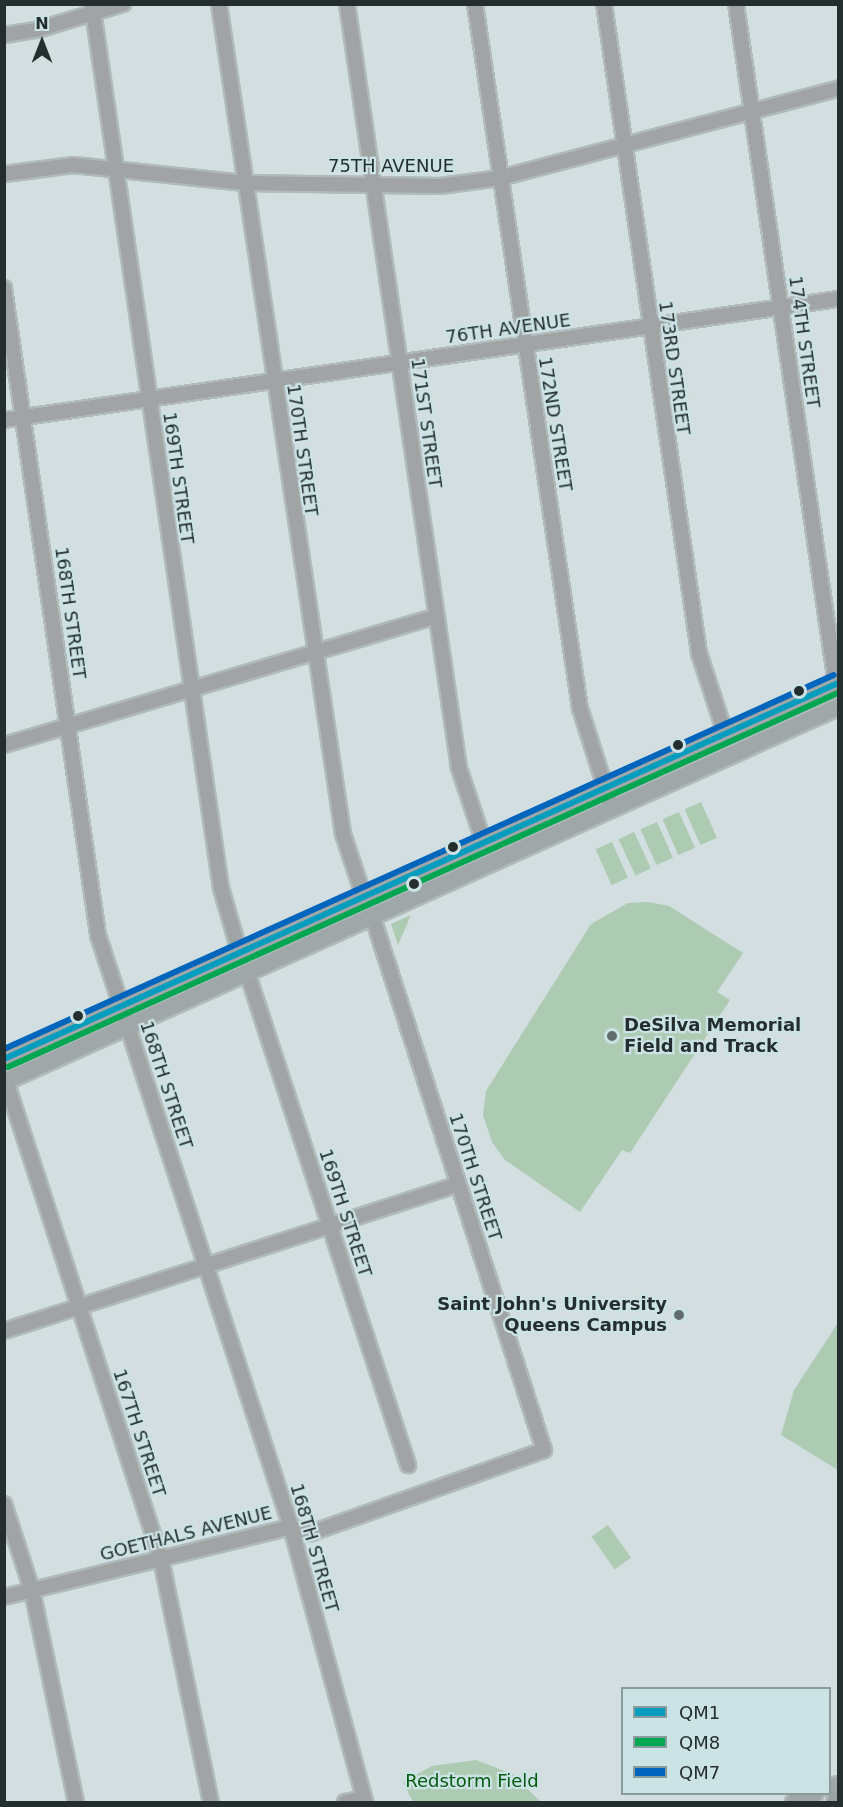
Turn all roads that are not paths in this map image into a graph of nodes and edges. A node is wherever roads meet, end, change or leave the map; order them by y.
1 (123, 4) edge
2 (219, 4) edge
3 (347, 4) edge
4 (475, 4) edge
5 (604, 4) edge
6 (736, 4) edge
7 (92, 9) edge
8 (4, 35) edge
9 (838, 89) edge
10 (752, 112) junction
11 (624, 146) junction
12 (115, 168) junction
13 (4, 174) edge
14 (500, 178) junction
15 (245, 183) junction
16 (373, 185) junction
17 (4, 288) edge
18 (838, 299) edge
19 (780, 308) junction
20 (650, 326) junction
21 (525, 345) junction
22 (399, 363) junction
23 (274, 381) junction
24 (149, 399) junction
25 (23, 418) junction
26 (4, 420) edge
27 (436, 615) junction
28 (314, 652) junction
29 (837, 683) edge
30 (191, 689) junction
31 (838, 707) edge
32 (68, 726) junction
33 (725, 733) junction
34 (4, 745) edge
35 (604, 790) junction
36 (612, 809) junction
37 (484, 843) junction
38 (364, 897) junction
39 (372, 915) junction
40 (240, 954) junction
41 (247, 972) junction
42 (122, 1007) junction
43 (128, 1026) junction
44 (4, 1059) edge
45 (5, 1081) edge
46 (458, 1184) junction
47 (330, 1225) junction
48 (204, 1266) junction
49 (79, 1306) junction
50 (4, 1330) edge
51 (544, 1450) joint
52 (408, 1465) dead end
53 (4, 1504) edge
54 (291, 1527) junction
55 (161, 1559) junction
56 (32, 1590) junction
57 (4, 1597) edge
58 (813, 1795) edge
59 (365, 1800) edge
60 (76, 1803) edge
61 (211, 1803) edge
62 (345, 1803) edge
63 (794, 1803) edge

1 - 7 street
2 - 15 street, 170TH STREET
3 - 16 street, 171ST STREET
4 - 14 street, 172ND STREET
5 - 11 street, 173RD STREET
6 - 10 street, 174TH STREET
7 - 8 street
7 - 12 street, 169TH STREET
9 - 10 street, 75TH AVENUE
10 - 11 street, 75TH AVENUE
10 - 19 street, 174TH STREET
11 - 14 street, 75TH AVENUE
11 - 20 street, 173RD STREET
12 - 13 street, 75TH AVENUE
12 - 15 street, 75TH AVENUE
12 - 24 street, 169TH STREET
14 - 16 street, 75TH AVENUE
14 - 21 street, 172ND STREET
15 - 16 street, 75TH AVENUE
15 - 23 street, 170TH STREET
16 - 22 street, 171ST STREET
17 - 25 street, 168TH STREET
18 - 19 street, 76TH AVENUE
19 - 20 street, 76TH AVENUE
19 - 29 street, 174TH STREET
20 - 21 street, 76TH AVENUE
20 - 33 street, 173RD STREET
21 - 22 street, 76TH AVENUE
21 - 35 street, 172ND STREET
22 - 23 street, 76TH AVENUE
22 - 27 street, 171ST STREET
23 - 24 street, 76TH AVENUE
23 - 28 street, 170TH STREET
24 - 25 street, 76TH AVENUE
24 - 30 street, 169TH STREET
25 - 26 street, 76TH AVENUE
25 - 32 street, 168TH STREET
27 - 28 street
27 - 37 street, 171ST STREET
28 - 30 street
28 - 38 street, 170TH STREET
29 - 33 main road
30 - 32 street
30 - 40 street, 169TH STREET
31 - 36 main road
32 - 34 street
32 - 42 street, 168TH STREET
33 - 35 main road
35 - 36 street, 172ND STREET
35 - 37 main road
36 - 39 main road
37 - 38 main road
38 - 40 main road
39 - 41 main road
39 - 46 street, 170TH STREET
40 - 42 main road
41 - 43 main road
41 - 47 street, 169TH STREET
42 - 43 street, 168TH STREET
42 - 44 main road
43 - 45 main road
43 - 48 street, 168TH STREET
45 - 49 street, 167TH STREET
46 - 47 street
46 - 51 street, 170TH STREET
47 - 48 street
47 - 52 street, 169TH STREET
48 - 49 street
48 - 54 street, 168TH STREET
49 - 50 street
49 - 55 street, 167TH STREET
51 - 54 street, GOETHALS AVENUE
53 - 56 street
54 - 55 street, GOETHALS AVENUE
54 - 59 street, 168TH STREET
55 - 56 street, GOETHALS AVENUE
55 - 61 street, 167TH STREET
56 - 57 street, GOETHALS AVENUE
56 - 60 street
58 - 63 main road
59 - 62 street

